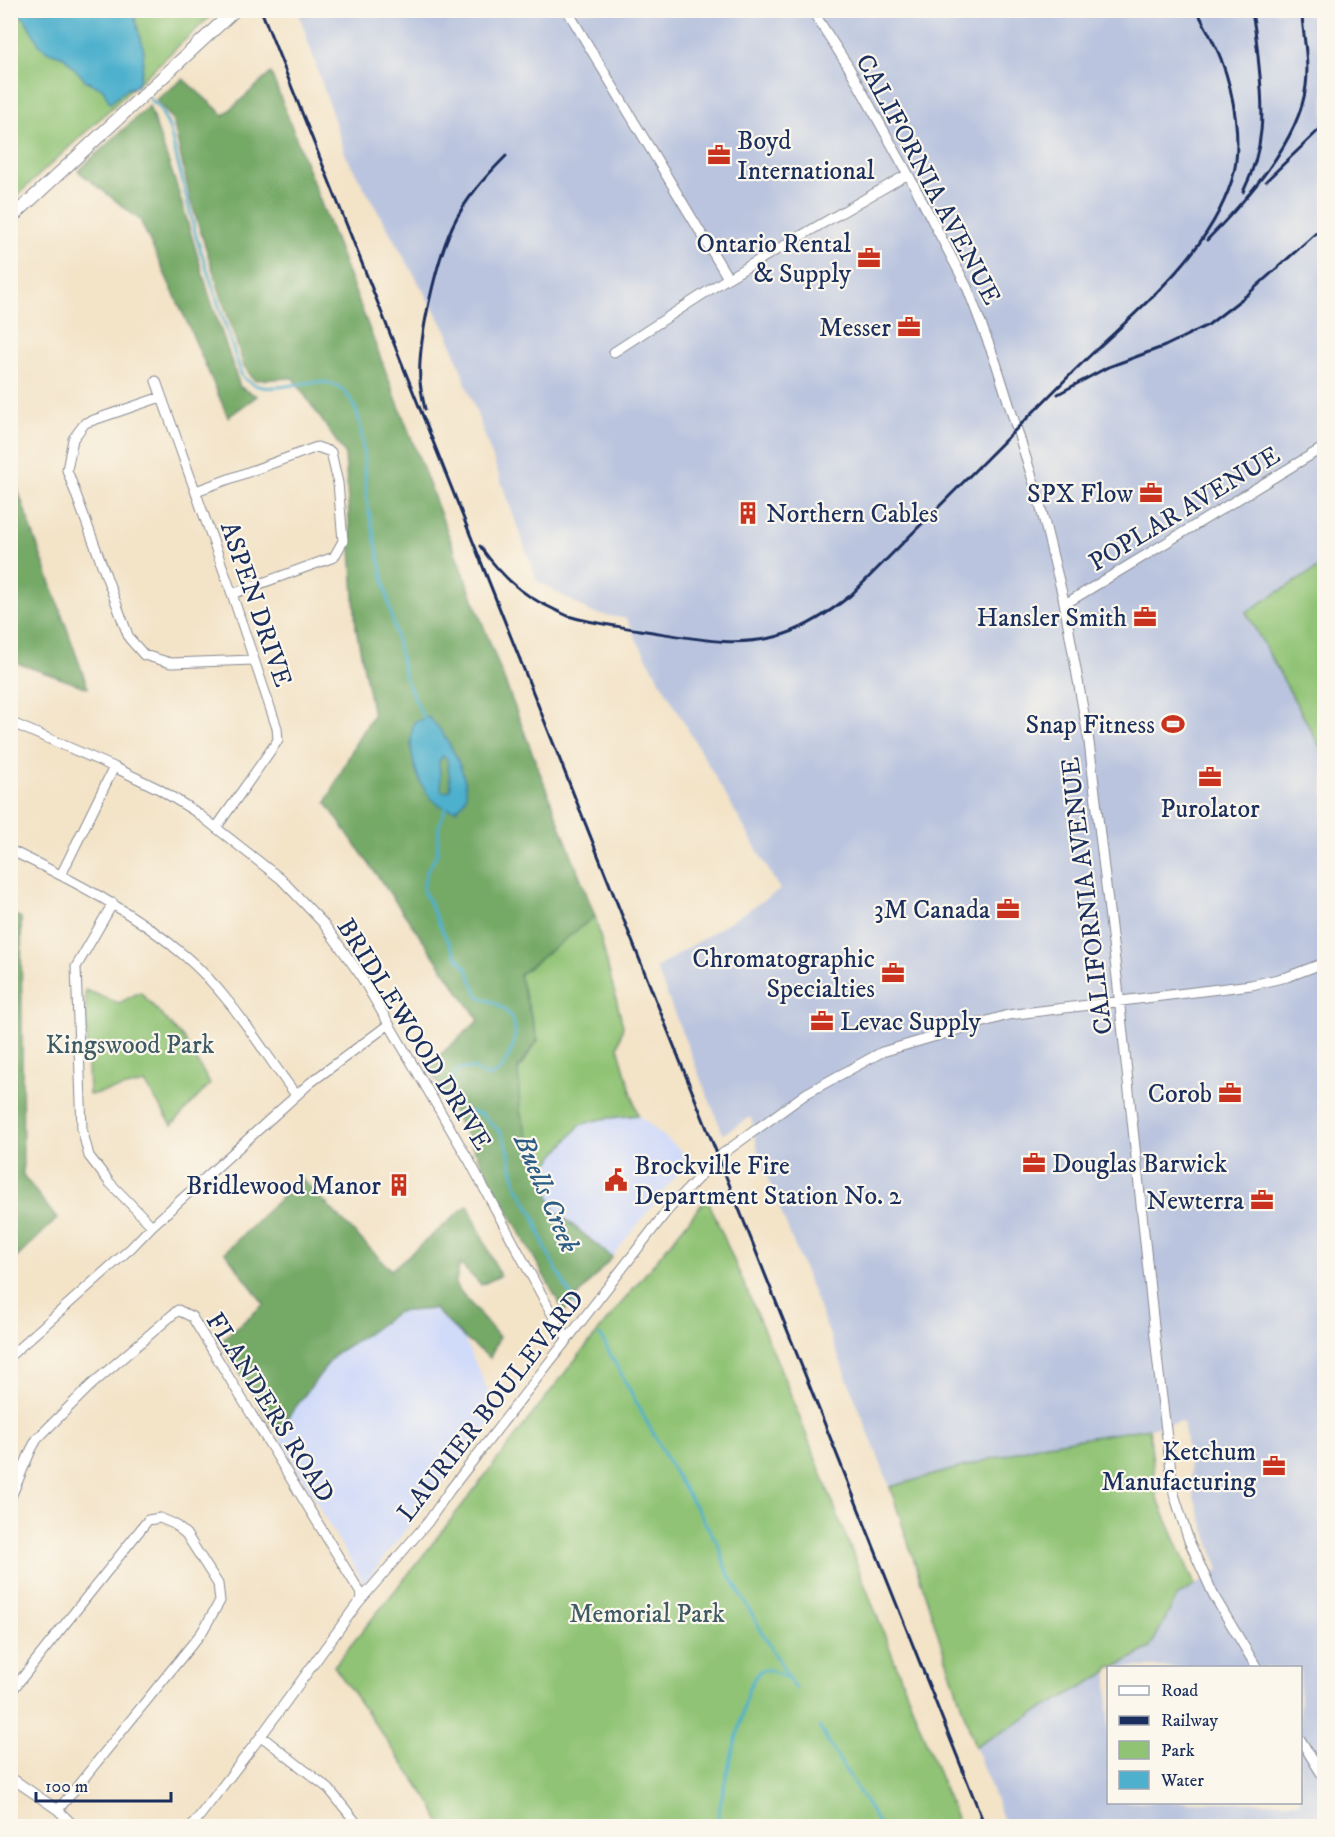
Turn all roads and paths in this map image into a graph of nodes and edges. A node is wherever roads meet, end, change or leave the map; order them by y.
1 (235, 10) edge
2 (567, 10) edge
3 (812, 10) edge
4 (909, 174) junction
5 (10, 219) edge
6 (728, 278) junction
7 (614, 352) dead end
8 (156, 381) dead end
9 (161, 397) junction
10 (1324, 447) edge
11 (196, 491) junction
12 (232, 594) junction
13 (1065, 604) junction
14 (254, 660) junction
15 (10, 722) edge
16 (114, 767) junction
17 (216, 828) junction
18 (10, 850) edge
19 (62, 874) junction
20 (113, 903) junction
21 (1324, 963) edge
22 (1119, 1002) junction
23 (388, 1025) junction
24 (296, 1095) junction
25 (152, 1226) junction
26 (568, 1338) junction
27 (10, 1356) edge
28 (10, 1499) edge
29 (363, 1597) junction
30 (1256, 1666) edge
31 (10, 1694) edge
32 (261, 1736) junction
33 (1302, 1742) edge
34 (10, 1777) edge
35 (1324, 1778) edge
36 (58, 1810) junction
37 (74, 1827) edge
38 (192, 1827) edge
39 (359, 1827) edge

1 - 5 main road
2 - 6 street
3 - 4 street, CALIFORNIA AVENUE
4 - 6 street
4 - 13 street, CALIFORNIA AVENUE
6 - 7 street
8 - 9 street, ASPEN DRIVE
9 - 11 street, ASPEN DRIVE
9 - 14 street
10 - 13 street, POPLAR AVENUE
11 - 12 street, ASPEN DRIVE
11 - 12 street
12 - 14 street, ASPEN DRIVE
13 - 22 street, CALIFORNIA AVENUE
14 - 17 street, ASPEN DRIVE
15 - 16 street, BRIDLEWOOD DRIVE
16 - 17 street, BRIDLEWOOD DRIVE
16 - 19 street
17 - 23 street, BRIDLEWOOD DRIVE
18 - 19 street
19 - 20 street
20 - 24 street
20 - 25 street
21 - 22 street, LAURIER BOULEVARD
22 - 26 street, LAURIER BOULEVARD
22 - 30 street, CALIFORNIA AVENUE
23 - 24 street
23 - 26 street, BRIDLEWOOD DRIVE
24 - 25 street
25 - 27 street
26 - 29 street, LAURIER BOULEVARD
28 - 29 street, FLANDERS ROAD
29 - 32 street, LAURIER BOULEVARD
31 - 36 street
32 - 38 street, LAURIER BOULEVARD
32 - 39 street
33 - 35 street
34 - 36 street
36 - 37 street

